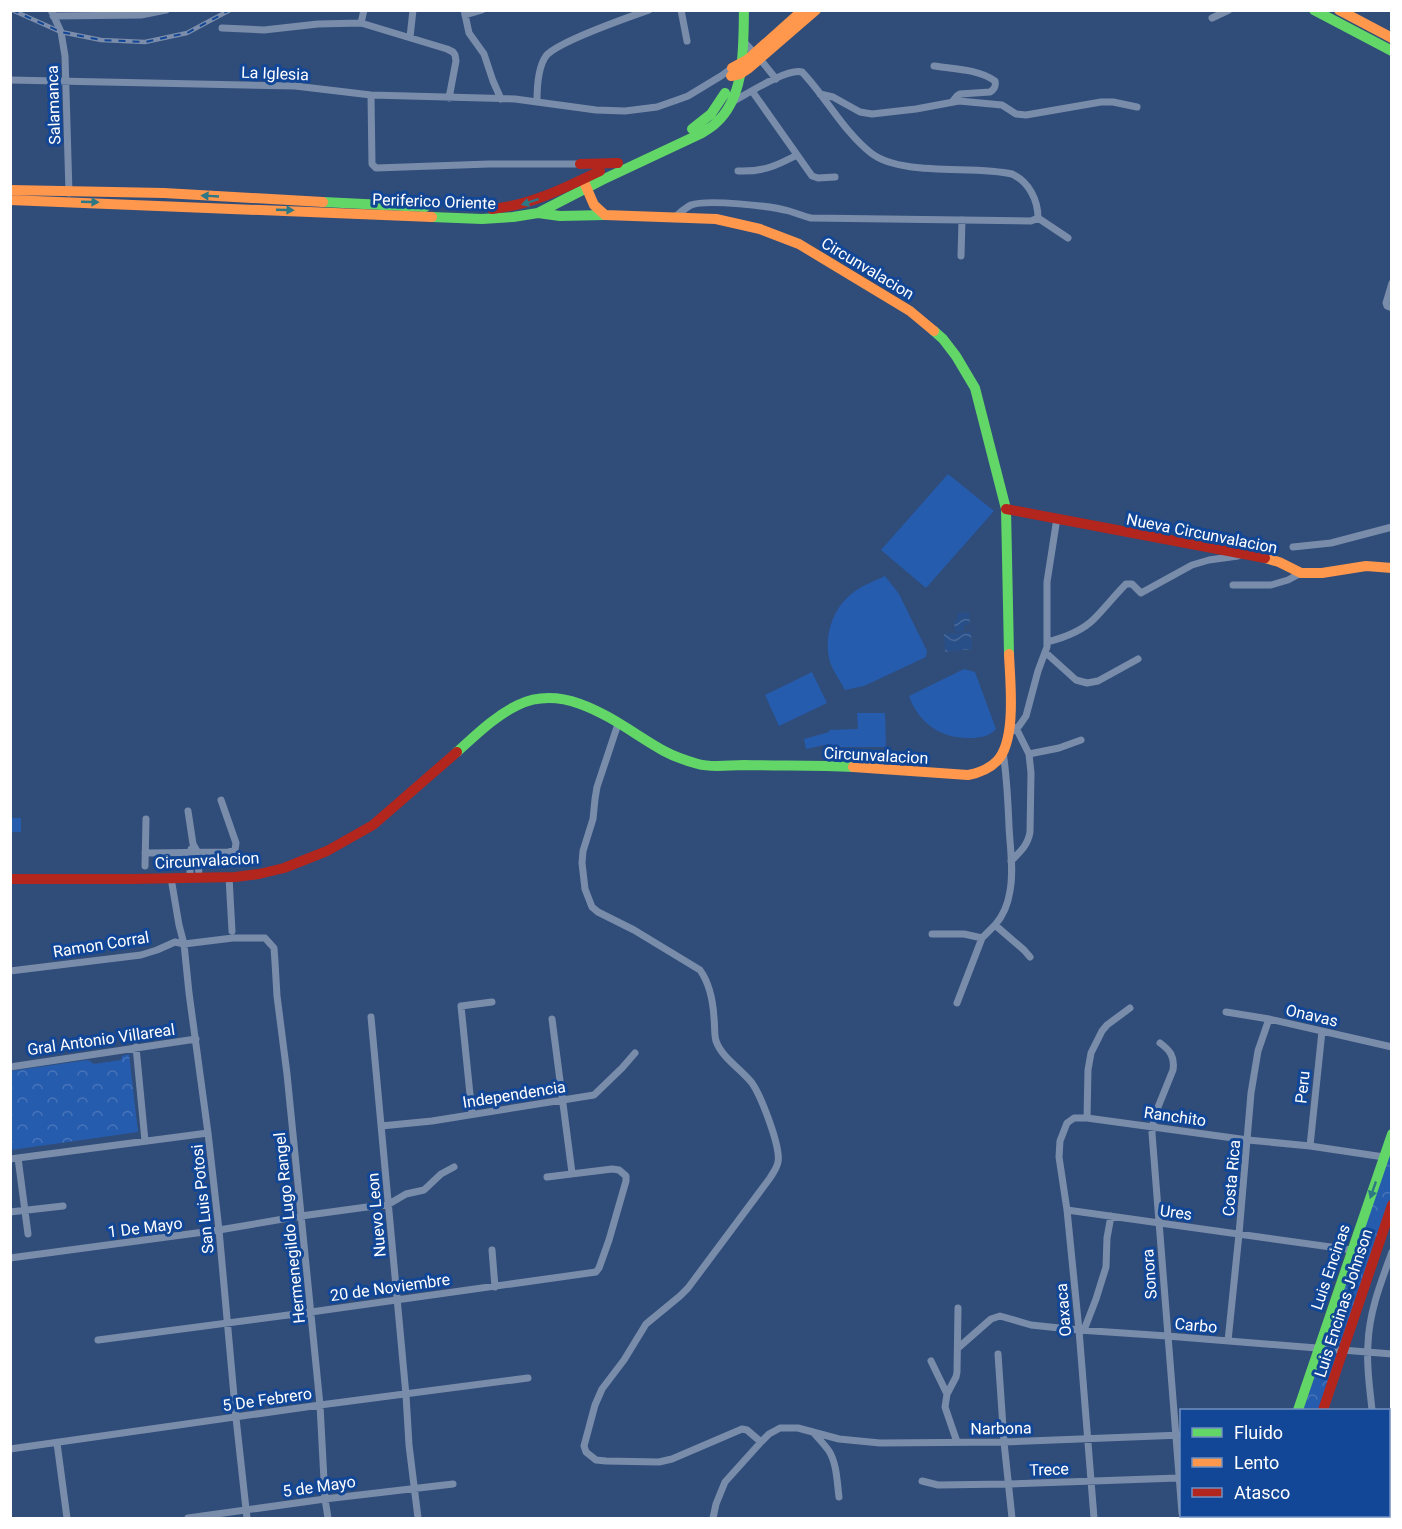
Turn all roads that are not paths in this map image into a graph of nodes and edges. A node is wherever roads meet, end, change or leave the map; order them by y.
1 (166, 10) edge
2 (364, 10) edge
3 (413, 10) edge
4 (482, 10) edge
5 (649, 10) edge
6 (681, 10) edge
7 (736, 10) edge
8 (744, 10) edge
9 (803, 10) edge
10 (816, 10) edge
11 (1229, 10) edge
12 (1314, 10) edge
13 (1339, 10) edge
14 (52, 13) edge
15 (84, 13) edge
16 (140, 13) edge
17 (465, 13) edge
18 (1212, 18) dead end
19 (361, 23) junction
20 (1371, 27) junction
21 (222, 28) dead end
22 (410, 37) junction
23 (1366, 38) junction
24 (1392, 38) edge
25 (742, 40) junction
26 (687, 41) dead end
27 (1392, 51) edge
28 (758, 56) junction
29 (934, 66) dead end
30 (733, 72) junction
31 (776, 79) junction
32 (10, 80) edge
33 (66, 81) junction
34 (752, 91) junction
35 (820, 94) junction
36 (371, 95) junction
37 (449, 98) junction
38 (501, 99) junction
39 (537, 101) junction
40 (952, 102) junction
41 (730, 103) junction
42 (1137, 108) dead end
43 (796, 155) junction
44 (618, 163) junction
45 (580, 164) junction
46 (738, 171) dead end
47 (835, 177) dead end
48 (585, 183) junction
49 (10, 190) edge
50 (69, 196) junction
51 (10, 200) edge
52 (538, 213) junction
53 (605, 215) junction
54 (676, 216) junction
55 (1038, 218) junction
56 (962, 220) junction
57 (1068, 238) dead end
58 (961, 256) dead end
59 (1392, 283) edge
60 (1392, 308) edge
61 (1006, 509) junction
62 (1057, 518) junction
63 (1392, 527) edge
64 (1293, 547) dead end
65 (1248, 555) junction
66 (1392, 568) edge
67 (1301, 573) junction
68 (1233, 585) dead end
69 (1047, 642) junction
70 (1045, 652) junction
71 (1138, 659) dead end
72 (618, 724) junction
73 (1013, 730) junction
74 (1081, 740) dead end
75 (1003, 752) junction
76 (1029, 754) junction
77 (221, 800) dead end
78 (188, 811) dead end
79 (146, 819) dead end
80 (194, 844) junction
81 (145, 853) junction
82 (190, 853) junction
83 (198, 853) junction
84 (1011, 861) junction
85 (145, 866) dead end
86 (229, 877) junction
87 (171, 878) junction
88 (194, 878) junction
89 (10, 879) edge
90 (995, 925) junction
91 (232, 931) dead end
92 (932, 934) dead end
93 (265, 938) joint
94 (982, 938) junction
95 (184, 944) junction
96 (1030, 957) dead end
97 (10, 971) edge
98 (492, 1002) dead end
99 (957, 1003) dead end
100 (1130, 1008) dead end
101 (1226, 1012) dead end
102 (371, 1017) dead end
103 (552, 1019) dead end
104 (1269, 1019) junction
105 (1322, 1031) junction
106 (196, 1039) junction
107 (1160, 1043) dead end
108 (136, 1047) junction
109 (1392, 1047) edge
110 (635, 1053) dead end
111 (10, 1067) edge
112 (562, 1100) junction
113 (472, 1114) junction
114 (1087, 1118) junction
115 (381, 1126) junction
116 (1152, 1126) junction
117 (208, 1133) junction
118 (1392, 1134) edge
119 (1248, 1140) junction
120 (145, 1142) junction
121 (1310, 1146) junction
122 (1384, 1157) junction
123 (14, 1159) edge
124 (454, 1167) dead end
125 (572, 1173) junction
126 (548, 1177) dead end
127 (388, 1204) junction
128 (1392, 1205) edge
129 (63, 1206) dead end
130 (26, 1210) junction
131 (1067, 1210) junction
132 (10, 1212) edge
133 (301, 1216) junction
134 (1111, 1216) junction
135 (1159, 1223) junction
136 (219, 1230) junction
137 (28, 1234) dead end
138 (1239, 1234) junction
139 (492, 1250) dead end
140 (1352, 1250) junction
141 (1375, 1254) junction
142 (1391, 1255) edge
143 (10, 1258) edge
144 (495, 1287) junction
145 (397, 1300) junction
146 (1358, 1304) junction
147 (958, 1308) dead end
148 (1373, 1308) junction
149 (311, 1312) junction
150 (228, 1323) junction
151 (1081, 1330) junction
152 (1167, 1336) junction
153 (98, 1340) dead end
154 (1228, 1341) junction
155 (958, 1348) junction
156 (1319, 1348) junction
157 (1342, 1351) junction
158 (1367, 1353) junction
159 (998, 1354) dead end
160 (1392, 1354) edge
161 (932, 1361) dead end
162 (528, 1378) dead end
163 (947, 1394) junction
164 (406, 1395) junction
165 (320, 1405) junction
166 (1298, 1409) edge
167 (1323, 1409) edge
168 (1372, 1409) edge
169 (236, 1418) junction
170 (812, 1431) junction
171 (1178, 1435) edge
172 (1087, 1439) junction
173 (761, 1442) junction
174 (957, 1442) junction
175 (1004, 1442) junction
176 (57, 1443) junction
177 (10, 1449) edge
178 (1178, 1478) junction
179 (1090, 1480) junction
180 (922, 1481) dead end
181 (453, 1484) dead end
182 (1008, 1484) junction
183 (415, 1488) junction
184 (839, 1497) dead end
185 (1180, 1497) edge
186 (325, 1498) junction
187 (246, 1514) edge
188 (1262, 1517) edge
189 (67, 1518) edge
190 (188, 1518) edge
191 (328, 1518) edge
192 (417, 1518) edge
193 (713, 1518) edge
194 (1012, 1518) edge
195 (1094, 1518) edge
196 (1238, 1518) edge

1 - 16 street
2 - 19 street
3 - 22 street
4 - 17 street
5 - 39 street
6 - 26 street
7 - 30 main road, Periferico Oriente
8 - 25 main road, Periferico Oriente
9 - 28 main road
10 - 28 main road
11 - 18 street
12 - 23 main road
13 - 20 main road
14 - 15 street
14 - 33 street, Salamanca
15 - 16 street
17 - 38 street
19 - 21 street
19 - 22 street
20 - 23 main road
20 - 24 main road
22 - 37 street
23 - 27 main road
25 - 28 street
25 - 30 main road, Periferico Oriente
28 - 30 main road
28 - 31 street
29 - 40 street
30 - 39 street, La Iglesia
30 - 41 main road, Periferico Oriente
30 - 44 main road, Periferico Oriente
31 - 34 street
31 - 35 street
32 - 33 street, La Iglesia
33 - 36 street, La Iglesia
33 - 50 street, Salamanca
34 - 41 street
34 - 43 street
35 - 40 street
35 - 55 street
36 - 37 street, La Iglesia
36 - 45 street
37 - 38 street, La Iglesia
38 - 39 street, La Iglesia
40 - 42 street
41 - 48 main road, Periferico Oriente
43 - 46 street
43 - 47 street
44 - 45 main road
44 - 48 main road, Periferico Oriente
45 - 48 street
48 -> 50 main road, Periferico Oriente
48 - 52 main road, Periferico Oriente
48 - 53 main road
49 - 50 main road, Periferico Oriente
50 - 51 main road, Periferico Oriente
50 -> 52 main road, Periferico Oriente
52 - 53 main road, Circunvalacion
53 - 54 main road, Circunvalacion
54 - 56 street
54 - 61 main road, Circunvalacion
55 - 56 street
55 - 57 street
56 - 58 street
59 - 60 street
61 - 62 main road, Nueva Circunvalacion
61 - 73 main road, Circunvalacion
62 - 65 main road, Nueva Circunvalacion
62 - 69 street
63 - 64 street
65 - 67 main road, Nueva Circunvalacion
65 - 69 street
66 - 67 main road, Nueva Circunvalacion
67 - 68 street
69 - 70 street
70 - 71 street
70 - 73 street
72 - 75 main road, Circunvalacion
72 - 86 main road, Circunvalacion
72 - 173 street
73 - 75 main road, Circunvalacion
73 - 76 street
74 - 76 street
75 - 84 street
76 - 84 street
77 - 83 street
78 - 80 street
79 - 81 street
80 - 82 street
80 - 83 street
81 - 82 street
81 - 85 street
82 - 83 street
82 - 88 street
83 - 88 street
84 - 90 street
86 - 88 main road, Circunvalacion
86 - 91 street
87 - 88 main road, Circunvalacion
87 - 89 main road, Circunvalacion
87 - 95 street, San Luis Potosi
90 - 94 street
90 - 96 street
92 - 94 street
93 - 95 street, Ramon Corral
93 - 133 street, Hermenegildo Lugo Rangel
94 - 99 street
95 - 97 street, Ramon Corral
95 - 106 street, San Luis Potosi
98 - 113 street
100 - 114 street
101 - 104 street, Onavas
102 - 115 street, Nuevo Leon
103 - 112 street
104 - 105 street, Onavas
104 - 119 street, Costa Rica
105 - 109 street, Onavas
105 - 121 street, Peru
106 - 108 street, Gral Antonio Villareal
106 - 117 street, San Luis Potosi
107 - 116 street, Sonora
108 - 111 street, Gral Antonio Villareal
108 - 120 street
110 - 112 street, Independencia
112 - 113 street, Independencia
112 - 125 street
113 - 115 street, Independencia
114 - 116 street, Ranchito
114 - 131 street, Oaxaca
115 - 127 street, Nuevo Leon
116 - 119 street, Ranchito
116 - 135 street, Sonora
117 - 120 street
117 - 136 street, San Luis Potosi
118 - 122 main road, Luis Encinas
119 - 121 street, Ranchito
119 - 138 street, Costa Rica
120 - 123 street
121 - 122 street, Ranchito
122 -> 140 main road, Luis Encinas
123 - 130 street
124 - 127 street, 1 De Mayo
125 - 126 street
125 - 144 street, 20 de Noviembre
127 - 133 street, 1 De Mayo
127 - 145 street, Nuevo Leon
128 - 141 main road, Luis Encinas Johnson
129 - 130 street
130 - 132 street
130 - 137 street
131 - 134 street, Ures
131 - 151 street, Oaxaca
133 - 136 street, 1 De Mayo
133 - 149 street, Hermenegildo Lugo Rangel
134 - 135 street, Ures
134 - 151 street
135 - 138 street, Ures
135 - 152 street, Sonora
136 - 143 street, 1 De Mayo
136 - 150 street, San Luis Potosi
138 - 140 street, Ures
138 - 154 street, Costa Rica
139 - 144 street
140 - 156 main road, Luis Encinas
141 - 142 street
141 - 146 main road, Luis Encinas Johnson
142 - 148 street
144 - 145 street, 20 de Noviembre
145 - 149 street, 20 de Noviembre
145 - 164 street, Nuevo Leon
146 - 148 street
146 - 157 main road, Luis Encinas Johnson
147 - 155 street
148 - 158 street
149 - 150 street, 20 de Noviembre
149 - 165 street, Hermenegildo Lugo Rangel
150 - 153 street, 20 de Noviembre
150 - 169 street, San Luis Potosi
151 - 152 street, Carbo
151 - 155 street, Carbo
151 - 172 street, Oaxaca
152 - 154 street, Carbo
152 - 171 street, Sonora
154 - 156 street, Carbo
155 - 163 street
156 - 157 street, Carbo
156 - 166 main road, Luis Encinas
157 - 158 street, Carbo
157 - 167 main road, Luis Encinas Johnson
158 - 160 street, Carbo
158 - 168 street
159 - 175 street
161 - 163 street
162 - 164 street, 5 De Febrero
163 - 174 street
164 - 165 street, 5 De Febrero
164 - 183 street, Nuevo Leon
165 - 169 street, 5 De Febrero
165 - 186 street, Hermenegildo Lugo Rangel
169 - 176 street, 5 De Febrero
169 - 187 street, San Luis Potosi
170 - 173 street, Narbona
170 - 174 street, Narbona
170 - 184 street
171 - 172 street, Narbona
171 - 178 street, Sonora
172 - 175 street, Narbona
172 - 179 street, Oaxaca
173 - 193 street, Narbona
174 - 175 street, Narbona
175 - 182 street
176 - 177 street, 5 De Febrero
176 - 189 street
178 - 179 street, Trece
178 - 185 street, Sonora
179 - 182 street, Trece
179 - 195 street, Oaxaca
180 - 182 street, Trece
181 - 183 street, 5 de Mayo
182 - 194 street
183 - 186 street, 5 de Mayo
183 - 192 street, Nuevo Leon
186 - 187 street, 5 de Mayo
186 - 191 street, Hermenegildo Lugo Rangel
187 - 190 street, 5 de Mayo
188 - 196 street

